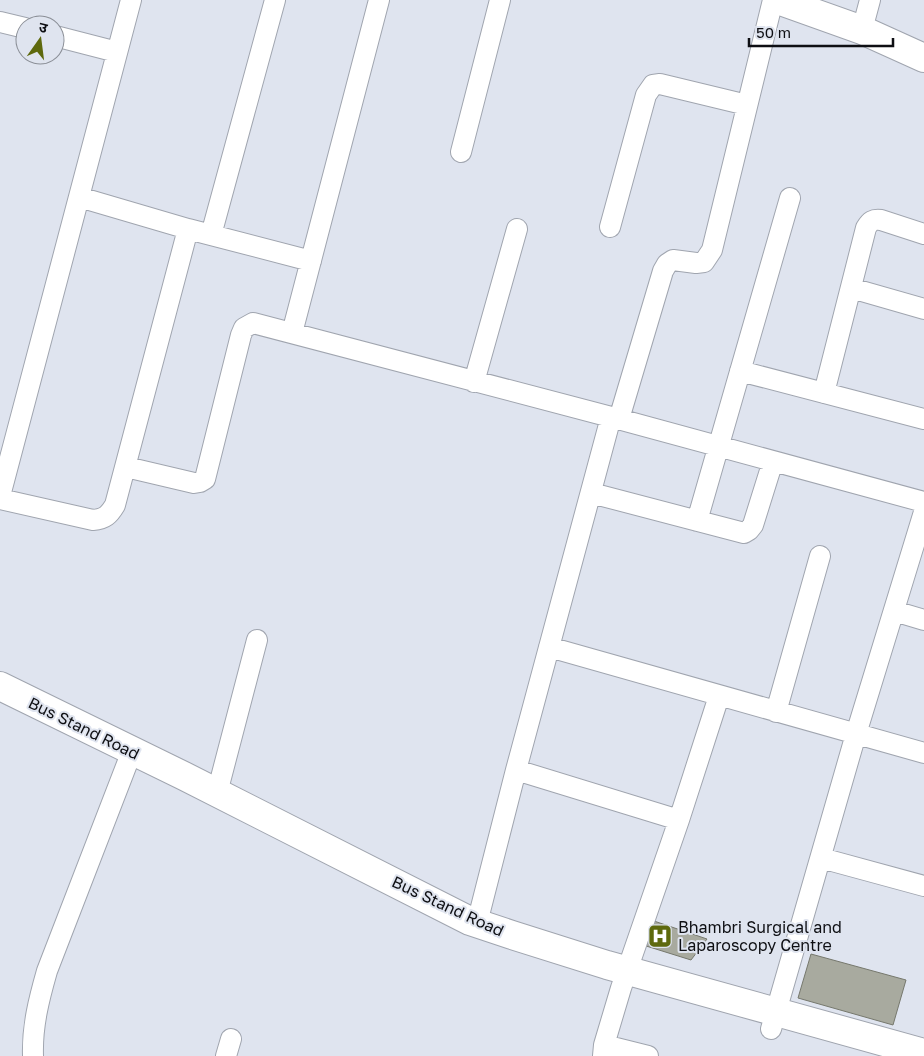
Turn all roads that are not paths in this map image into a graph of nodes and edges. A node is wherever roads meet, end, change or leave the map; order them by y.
1 (131, 0) edge
2 (275, 0) edge
3 (379, 0) edge
4 (500, 0) edge
5 (773, 0) edge
6 (778, 0) edge
7 (870, 0) edge
8 (0, 22) edge
9 (15, 26) edge
10 (862, 30) junction
11 (65, 39) edge
12 (117, 52) junction
13 (924, 58) edge
14 (747, 106) junction
15 (461, 152) dead end
16 (79, 197) junction
17 (790, 198) dead end
18 (610, 227) dead end
19 (188, 229) junction
20 (517, 229) dead end
21 (924, 234) edge
22 (211, 235) junction
23 (311, 261) junction
24 (851, 288) junction
25 (924, 309) edge
26 (292, 333) junction
27 (740, 371) junction
28 (474, 382) junction
29 (824, 393) junction
30 (615, 418) junction
31 (924, 419) edge
32 (719, 446) junction
33 (773, 461) junction
34 (126, 466) junction
35 (591, 493) junction
36 (0, 497) edge
37 (924, 502) edge
38 (924, 512) edge
39 (697, 521) junction
40 (820, 556) dead end
41 (894, 611) junction
42 (924, 620) edge
43 (257, 640) dead end
44 (549, 647) junction
45 (0, 686) edge
46 (719, 696) junction
47 (0, 704) edge
48 (776, 712) junction
49 (856, 734) junction
50 (924, 753) edge
51 (130, 757) junction
52 (516, 770) junction
53 (217, 793) junction
54 (679, 820) junction
55 (821, 858) junction
56 (924, 886) edge
57 (477, 923) junction
58 (624, 979) junction
59 (773, 1020) junction
60 (604, 1050) edge
61 (924, 1053) edge
62 (33, 1056) edge
63 (648, 1056) edge
64 (869, 1056) edge

1 - 12 street
2 - 22 street
3 - 23 street
4 - 15 street
5 - 14 street
6 - 10 street
7 - 10 street
8 - 9 street
10 - 13 street
11 - 12 street
12 - 16 street
14 - 18 street
14 - 30 street
16 - 19 street
16 - 36 street
17 - 27 street
19 - 22 street
19 - 34 street
20 - 28 street
21 - 24 street
22 - 23 street
23 - 26 street
24 - 25 street
24 - 29 street
26 - 28 street
26 - 34 street
27 - 29 street
27 - 32 street
28 - 30 street
29 - 31 street
30 - 32 street
30 - 35 street
32 - 33 street
32 - 39 street
33 - 37 street
33 - 39 street
34 - 36 street
35 - 39 street
35 - 44 street
38 - 41 street
40 - 48 street
41 - 42 street
41 - 49 street
43 - 53 street
44 - 46 street
44 - 52 street
45 - 51 street, Bus Stand Road
46 - 48 street
46 - 54 street
47 - 51 street, Bus Stand Road
48 - 49 street
49 - 50 street
49 - 55 street
51 - 53 street, Bus Stand Road
51 - 58 street, Bus Stand Road
51 - 62 street
52 - 54 street
52 - 57 street
53 - 57 street, Bus Stand Road
54 - 58 street
55 - 56 street
55 - 59 street
57 - 58 street, Bus Stand Road
58 - 59 street, Bus Stand Road
58 - 60 street
59 - 61 street, Bus Stand Road
59 - 64 street, Bus Stand Road
60 - 63 street

